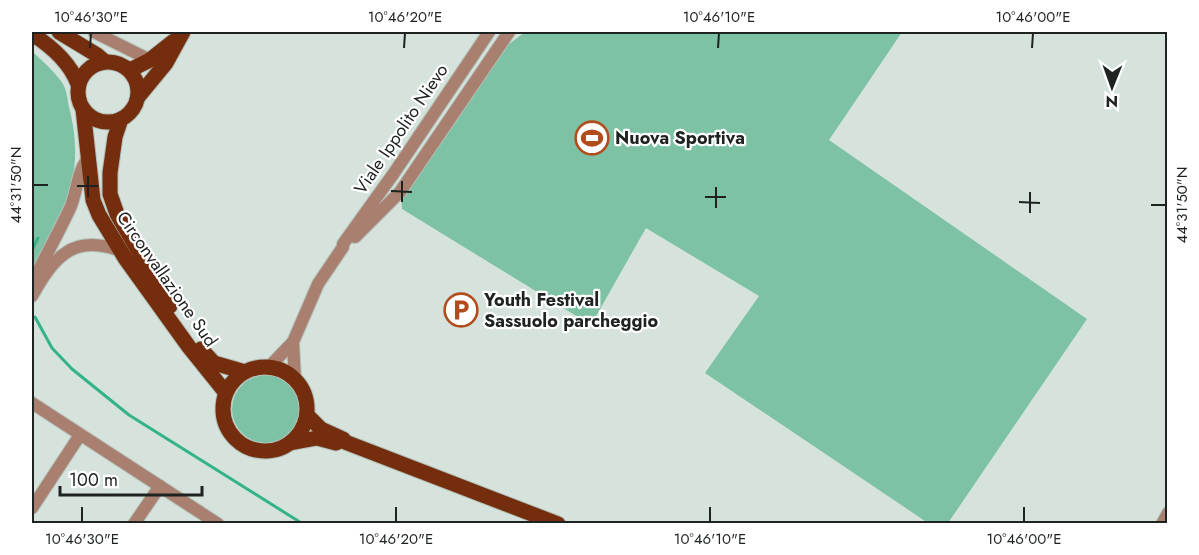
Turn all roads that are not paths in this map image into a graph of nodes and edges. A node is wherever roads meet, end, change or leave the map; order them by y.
1 (59, 32) edge
2 (94, 32) edge
3 (183, 32) edge
4 (489, 32) edge
5 (508, 32) edge
6 (32, 34) edge
7 (150, 60) junction
8 (104, 61) junction
9 (130, 70) junction
10 (78, 84) junction
11 (138, 97) junction
12 (83, 109) junction
13 (121, 119) junction
14 (88, 158) junction
15 (343, 247) junction
16 (121, 251) junction
17 (32, 283) edge
18 (32, 296) edge
19 (293, 342) junction
20 (269, 367) junction
21 (245, 372) junction
22 (295, 380) junction
23 (226, 393) junction
24 (32, 403) edge
25 (307, 415) junction
26 (80, 435) junction
27 (345, 442) junction
28 (290, 443) junction
29 (160, 486) junction
30 (32, 507) edge
31 (1167, 513) edge
32 (134, 524) edge
33 (218, 524) edge
34 (558, 524) edge
35 (1162, 524) edge

1 - 8 main road
2 - 7 street
3 - 7 main road
3 - 11 main road, Circonvallazione Sud
4 - 15 street, Viale Ippolito Nievo
5 - 15 street, Viale Ippolito Nievo
6 - 10 main road, Circonvallazione Sud
7 - 9 main road
8 - 9 main road
8 - 10 main road
9 - 11 main road
10 - 12 main road, Circonvallazione Sud
11 - 13 main road, Circonvallazione Sud
12 - 13 main road
12 - 14 main road, Circonvallazione Sud
13 - 21 main road, Circonvallazione Sud
14 - 16 main road, Circonvallazione Sud
14 - 17 street
15 - 19 street, Viale Ippolito Nievo
16 - 18 street
16 - 23 main road, Circonvallazione Sud
19 - 20 street, Viale Ippolito Nievo
19 - 22 street, Viale Ippolito Nievo
20 - 21 main road
20 - 22 main road
21 - 23 main road
22 - 25 main road
23 - 28 main road
24 - 26 street
25 - 27 main road
25 - 28 main road
26 - 29 street
26 - 30 street
27 - 28 main road
27 - 34 main road
29 - 32 street
29 - 33 street
31 - 35 street

